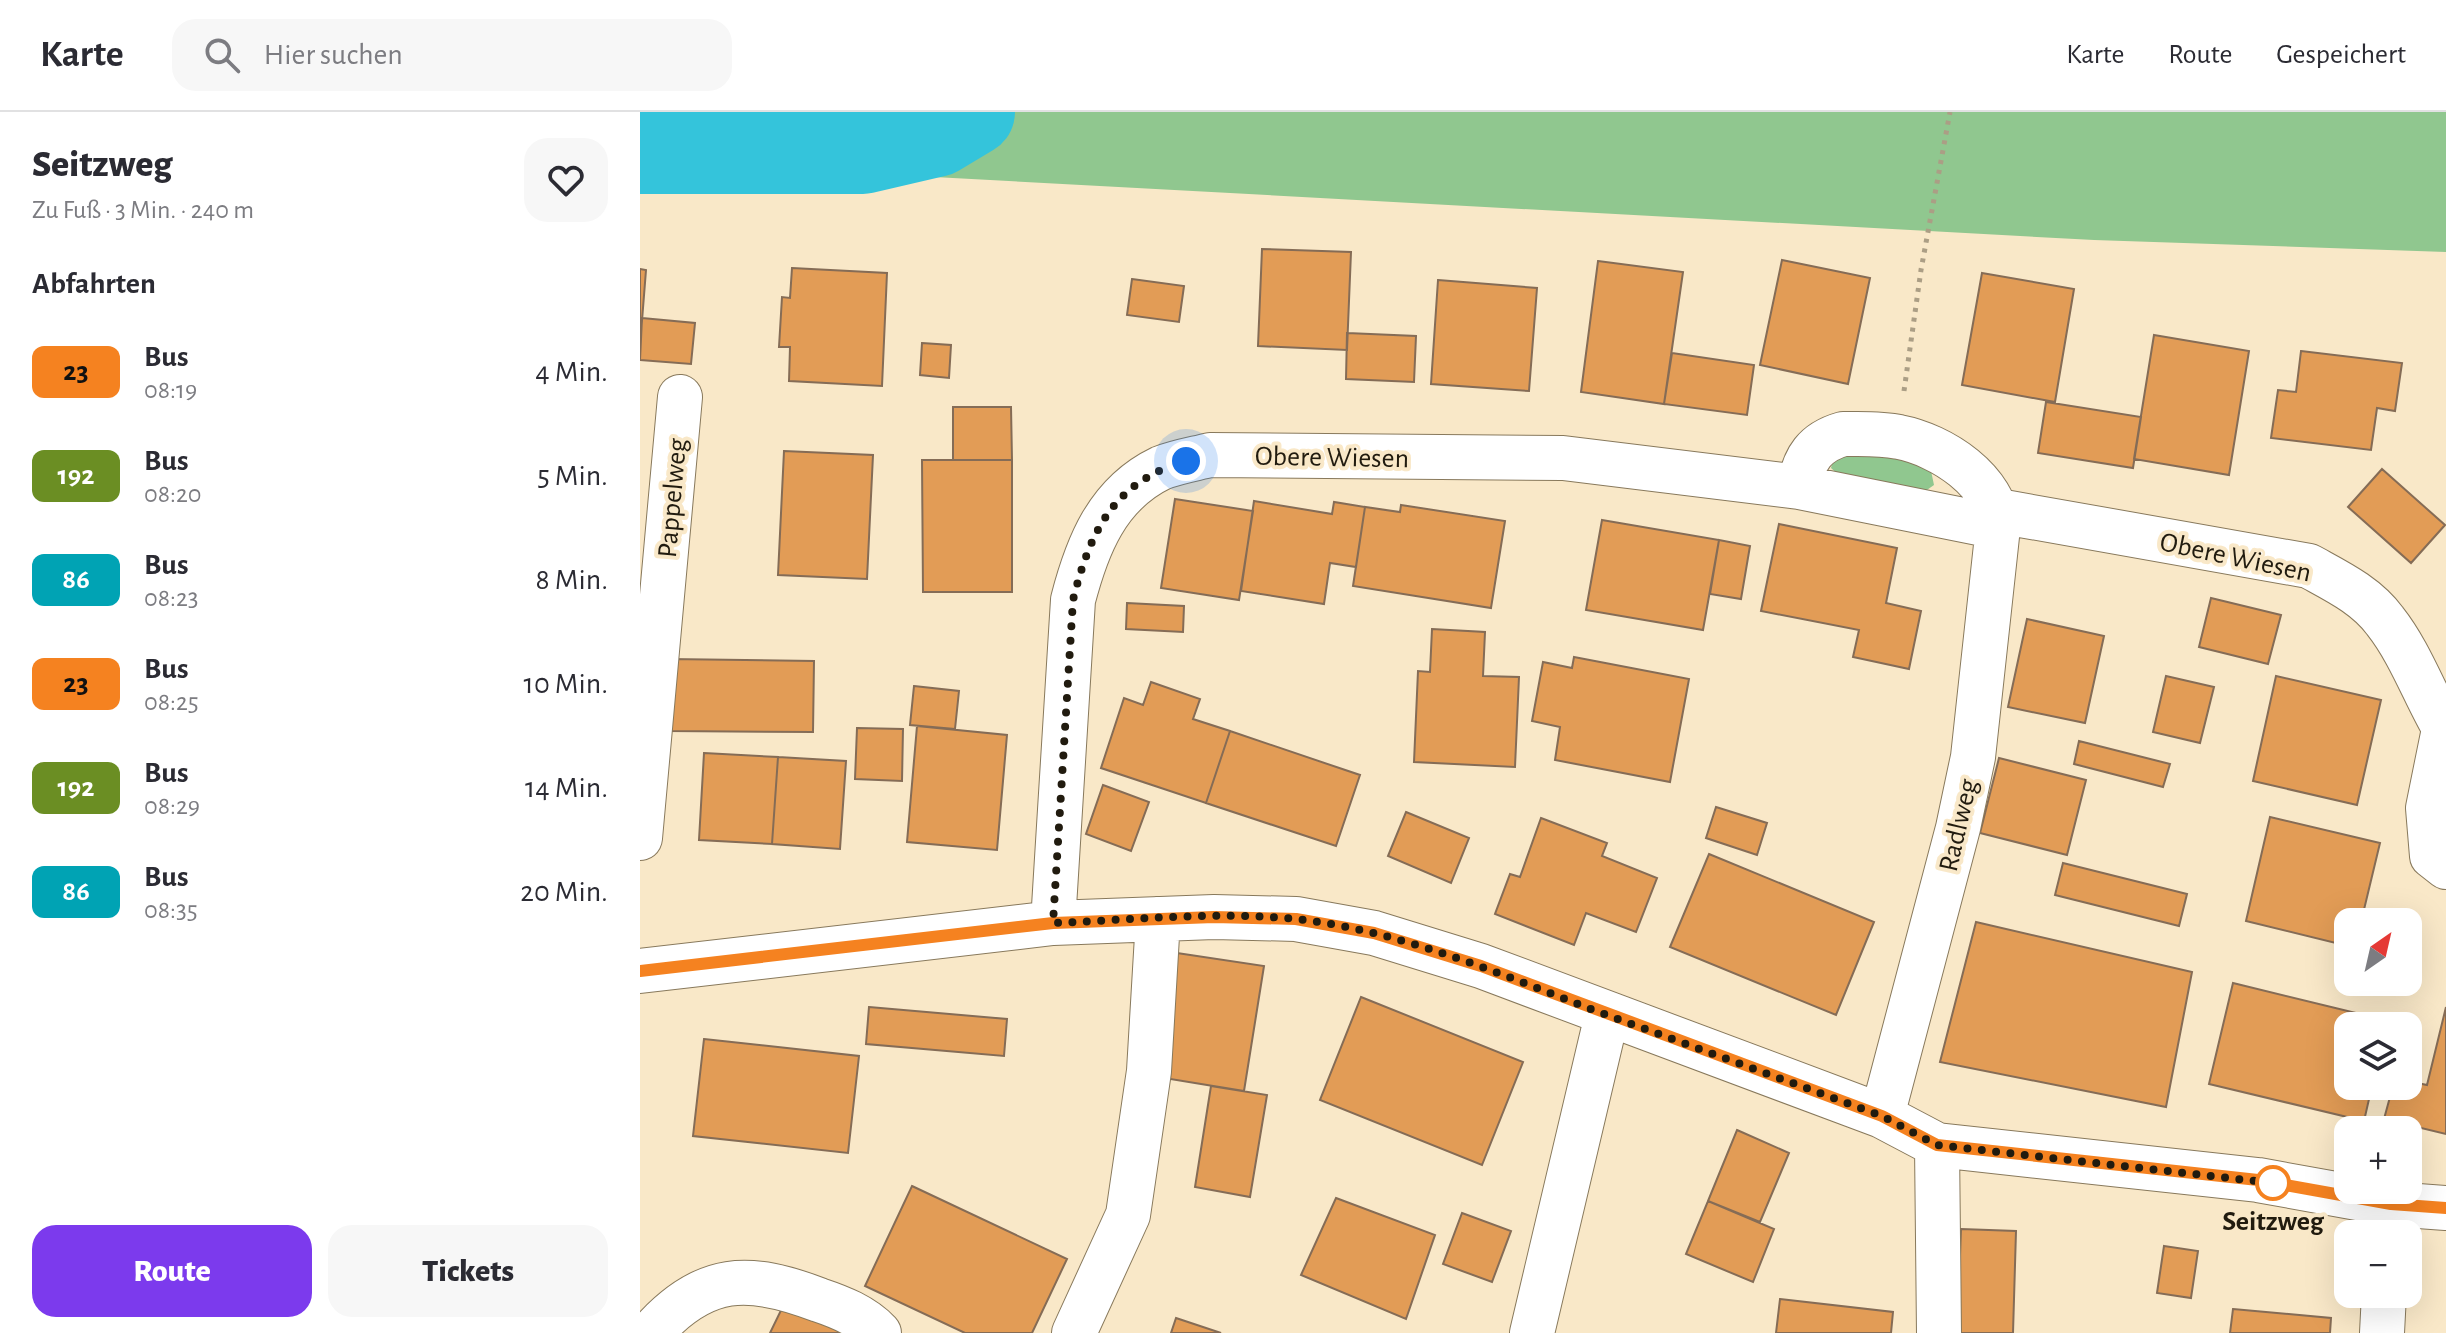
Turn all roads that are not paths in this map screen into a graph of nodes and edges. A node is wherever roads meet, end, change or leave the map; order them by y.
1 (680, 397) dead end
2 (1799, 487) junction
3 (1998, 519) junction
4 (2445, 730) edge
5 (640, 838) edge
6 (2446, 867) edge
7 (1158, 919) junction
8 (1053, 923) junction
9 (641, 975) edge
10 (1607, 1015) junction
11 (1882, 1116) junction
12 (1937, 1145) junction
13 (2446, 1208) edge
14 (2390, 1219) edge
15 (2383, 1308) edge
16 (651, 1333) edge
17 (879, 1333) edge
18 (1074, 1333) edge
19 (1532, 1333) edge
20 (1939, 1333) edge
21 (2382, 1333) edge

1 - 5 street, Pappelweg
2 - 3 street, Obere Wiesen
2 - 3 street
2 - 8 street, Obere Wiesen
3 - 4 street, Obere Wiesen
3 - 11 street, Radlweg
4 - 6 street, Obere Wiesen
7 - 8 street
7 - 10 street
7 - 18 street
8 - 9 street
10 - 11 street
10 - 19 street
11 - 12 street
12 - 14 street
12 - 20 street
13 - 14 street
15 - 21 street
16 - 17 street

